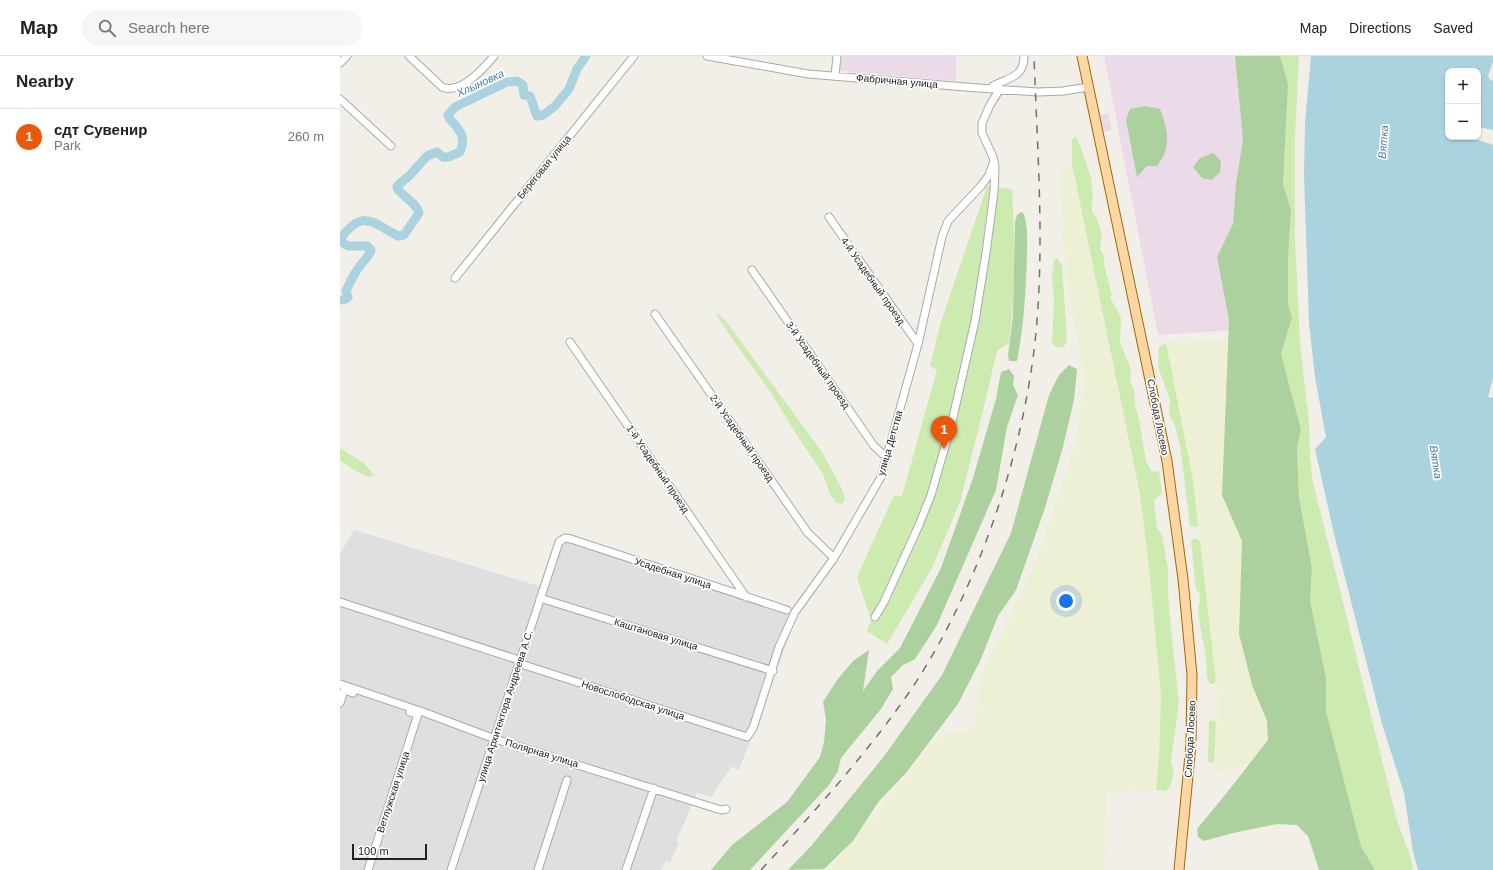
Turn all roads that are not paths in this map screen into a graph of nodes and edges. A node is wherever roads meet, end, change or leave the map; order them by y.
1 (346, 56) edge
2 (409, 56) edge
3 (494, 56) edge
4 (634, 56) edge
5 (707, 56) edge
6 (837, 56) edge
7 (1024, 56) edge
8 (1082, 56) edge
9 (340, 63) edge
10 (835, 76) junction
11 (1089, 88) junction
12 (991, 89) junction
13 (1000, 89) junction
14 (340, 99) edge
15 (391, 146) dead end
16 (994, 161) junction
17 (829, 217) dead end
18 (752, 270) dead end
19 (455, 278) dead end
20 (655, 314) dead end
21 (570, 342) dead end
22 (918, 344) junction
23 (887, 458) junction
24 (559, 542) joint
25 (834, 558) junction
26 (746, 597) junction
27 (540, 598) junction
28 (340, 602) edge
29 (787, 610) dead end
30 (875, 618) dead end
31 (519, 662) junction
32 (772, 671) junction
33 (342, 687) edge
34 (340, 703) edge
35 (747, 737) joint
36 (495, 739) junction
37 (567, 780) dead end
38 (654, 788) junction
39 (726, 809) dead end
40 (368, 870) edge
41 (451, 870) edge
42 (538, 870) edge
43 (626, 870) edge
44 (1179, 870) edge

1 - 9 street
2 - 3 street
4 - 19 street, Береговая улица
5 - 10 street, Фабричная улица
6 - 10 street
7 - 12 street
8 - 11 main road, Слобода Лосево
10 - 12 street, Фабричная улица
11 - 13 street, Фабричная улица
11 - 44 main road, Слобода Лосево
12 - 13 street, Фабричная улица
13 - 16 street
14 - 15 street
16 - 22 street, улица Детства
16 - 30 street
17 - 22 street, 4-й Усадебный проезд
18 - 23 street, 3-й Усадебный проезд
20 - 25 street, 2-й Усадебный проезд
21 - 26 street, 1-й Усадебный проезд
22 - 23 street, улица Детства
23 - 25 street, улица Детства
24 - 26 street, Усадебная улица
24 - 27 street, улица Архитектора Андреева А.С.
25 - 32 street, улица Детства
26 - 29 street, Усадебная улица
27 - 31 street, улица Архитектора Андреева А.С.
27 - 32 street, Каштановая улица
28 - 31 street, Новослободская улица
31 - 35 street, Новослободская улица
31 - 36 street, улица Архитектора Андреева А.С.
32 - 35 street, улица Детства
33 - 34 street
33 - 36 street, Полярная улица
33 - 40 street, Ветлужская улица
36 - 38 street, Полярная улица
36 - 41 street, улица Архитектора Андреева А.С.
37 - 42 street
38 - 39 street, Полярная улица
38 - 43 street

